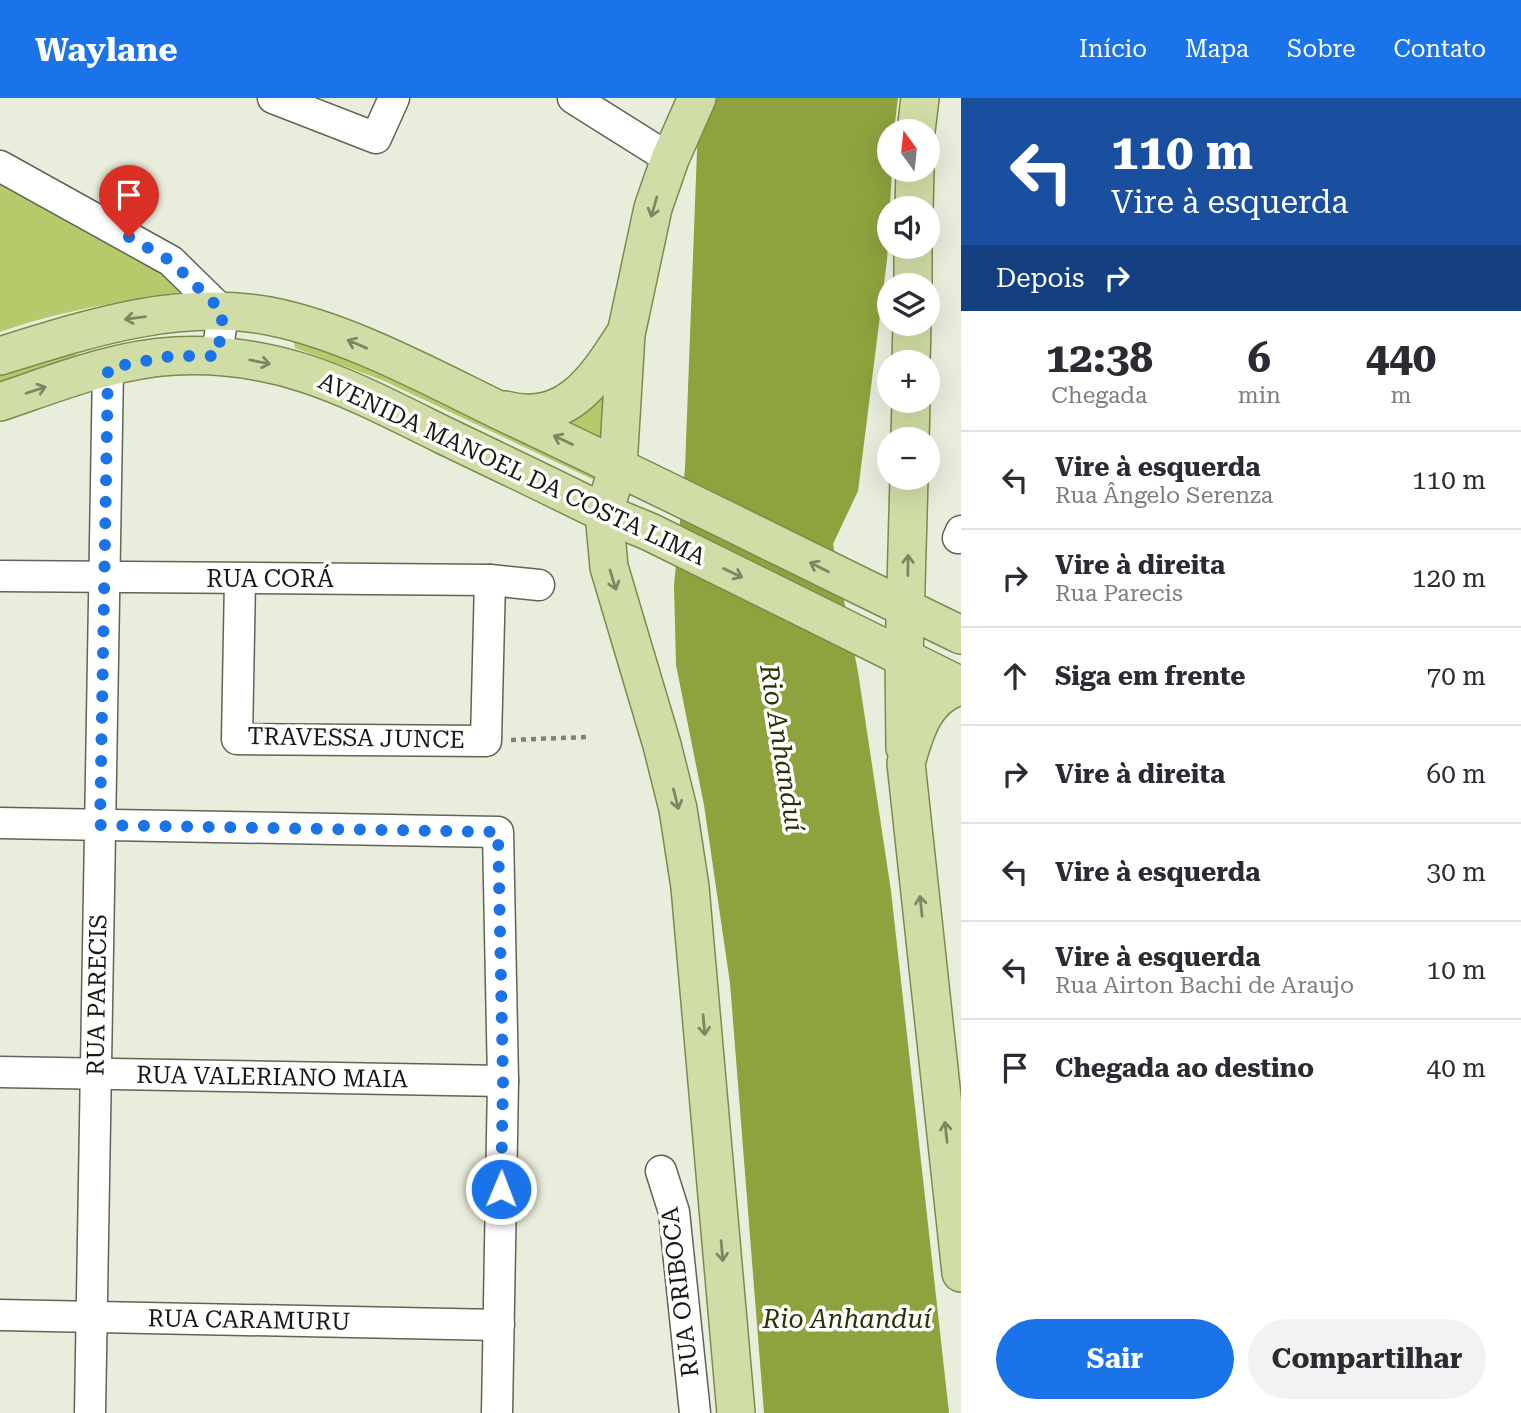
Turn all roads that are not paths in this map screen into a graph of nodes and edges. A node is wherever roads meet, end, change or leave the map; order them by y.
1 (273, 98) edge
2 (394, 98) edge
3 (573, 98) edge
4 (697, 98) edge
5 (920, 98) edge
6 (917, 119) edge
7 (670, 159) junction
8 (0, 166) edge
9 (223, 312) junction
10 (626, 334) junction
11 (0, 356) edge
12 (218, 356) junction
13 (108, 368) junction
14 (0, 401) edge
15 (493, 407) junction
16 (633, 473) junction
17 (908, 490) edge
18 (604, 513) junction
19 (0, 576) edge
20 (104, 578) junction
21 (240, 580) junction
22 (490, 580) junction
23 (539, 585) dead end
24 (894, 603) junction
25 (961, 635) edge
26 (891, 651) junction
27 (961, 686) edge
28 (906, 763) junction
29 (0, 823) edge
30 (100, 825) junction
31 (0, 1072) edge
32 (96, 1073) junction
33 (503, 1081) junction
34 (661, 1171) dead end
35 (961, 1273) edge
36 (0, 1315) edge
37 (91, 1317) junction
38 (499, 1325) junction
39 (90, 1413) edge
40 (497, 1413) edge
41 (695, 1413) edge
42 (736, 1413) edge

1 - 2 street
3 - 7 street
4 - 7 main road
5 - 6 main road
7 -> 10 main road
8 - 9 street
9 -> 11 main road, AVENIDA MANOEL DA COSTA LIMA
9 - 12 street
15 -> 9 main road, AVENIDA MANOEL DA COSTA LIMA
10 - 15 main road
10 - 16 main road
12 - 13 main road, AVENIDA MANOEL DA COSTA LIMA
12 -> 18 main road, AVENIDA MANOEL DA COSTA LIMA
14 -> 13 main road, AVENIDA MANOEL DA COSTA LIMA
13 - 20 street, RUA PARECIS
16 -> 15 main road, AVENIDA MANOEL DA COSTA LIMA
16 - 18 main road
24 -> 16 main road, AVENIDA MANOEL DA COSTA LIMA
24 -> 17 main road
18 -> 26 main road, AVENIDA MANOEL DA COSTA LIMA
18 -> 42 main road
19 - 20 street, RUA CORÁ
20 - 21 street, RUA CORÁ
20 - 30 street, RUA PARECIS
21 - 22 street, RUA CORÁ
21 - 22 street, TRAVESSA JUNCE
22 - 23 street, RUA CORÁ
24 - 25 main road, AVENIDA MANOEL DA COSTA LIMA
24 - 26 main road
26 - 27 main road, AVENIDA MANOEL DA COSTA LIMA
26 - 28 main road
27 - 28 main road
35 -> 28 main road
29 - 30 street
30 - 32 street, RUA PARECIS
30 - 33 street
31 - 32 street, RUA VALERIANO MAIA
32 - 33 street, RUA VALERIANO MAIA
32 - 37 street, RUA PARECIS
33 - 38 street
34 - 41 street, RUA ORIBOCA
36 - 37 street, RUA CARAMURU
37 - 38 street, RUA CARAMURU
37 - 39 street, RUA PARECIS
38 - 40 street

